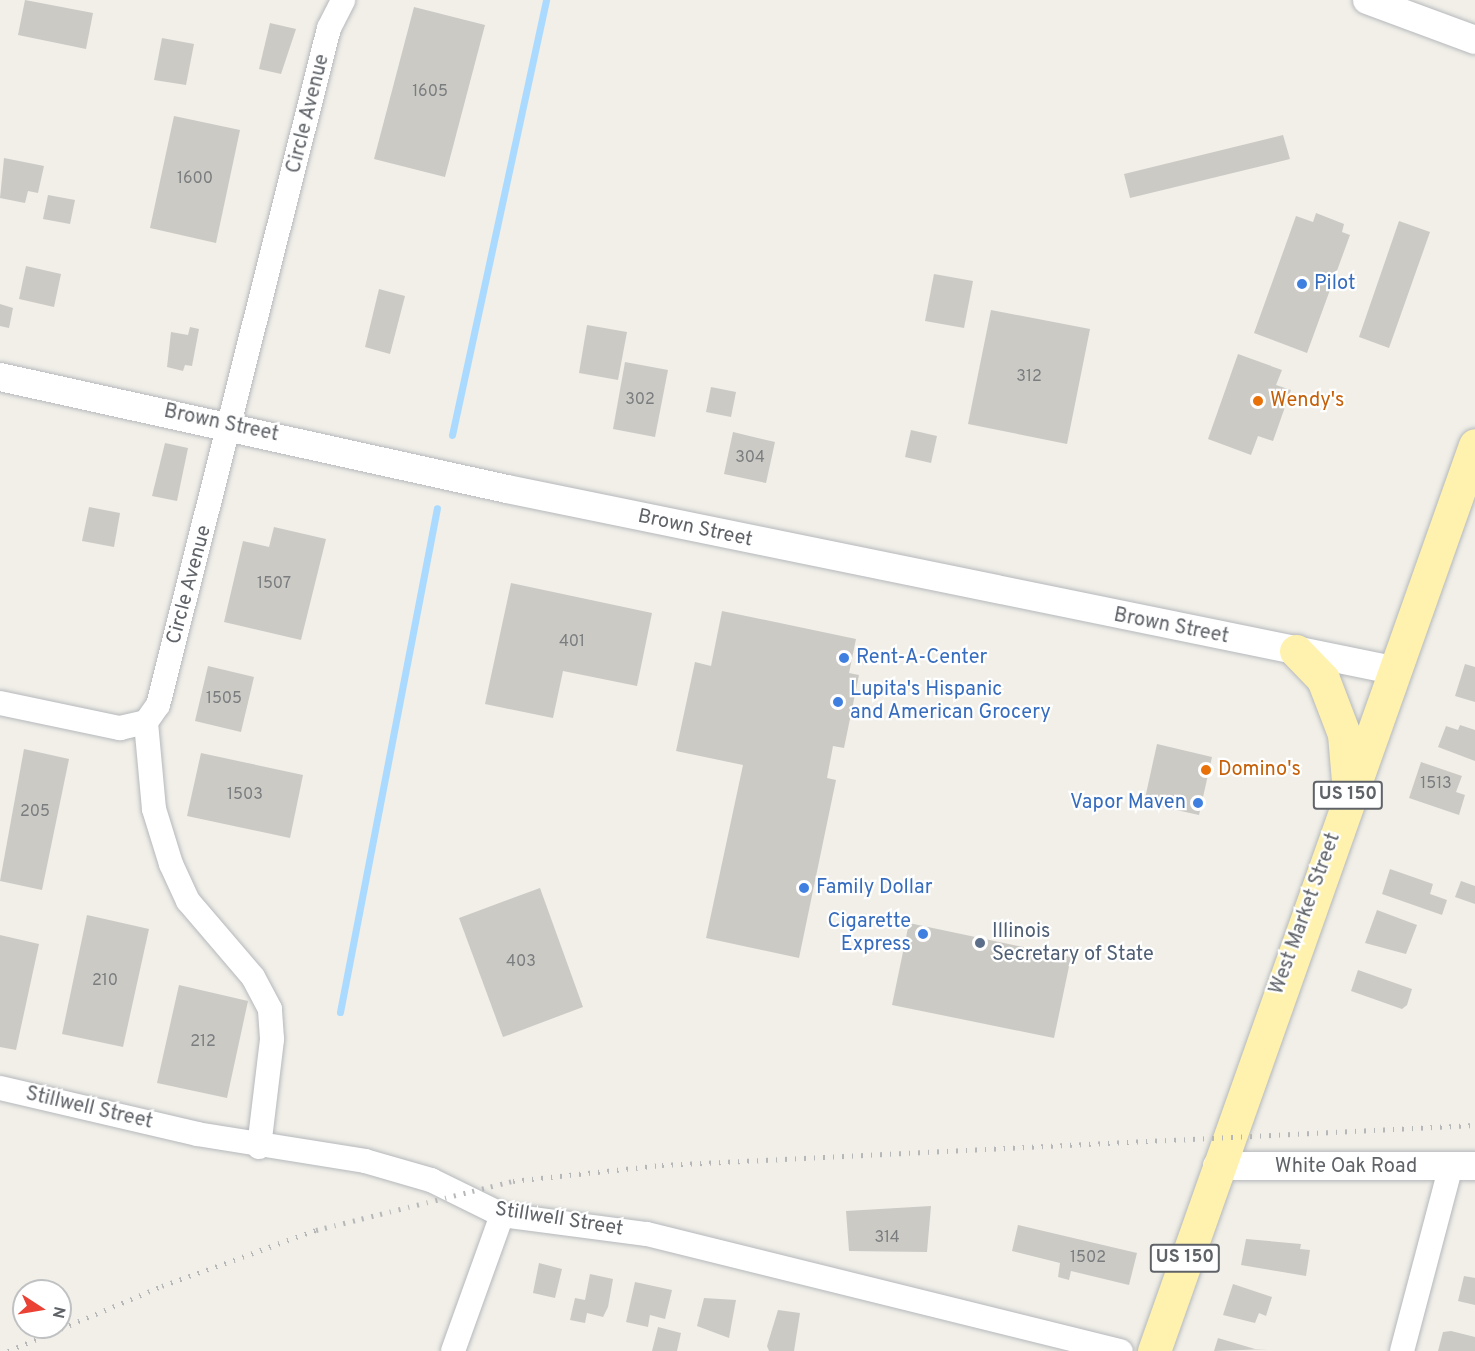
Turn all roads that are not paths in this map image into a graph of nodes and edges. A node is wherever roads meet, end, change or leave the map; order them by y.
1 (343, 0) edge
2 (1367, 0) edge
3 (1475, 40) edge
4 (0, 377) edge
5 (233, 426) junction
6 (1475, 445) edge
7 (1296, 651) junction
8 (1393, 670) junction
9 (0, 703) edge
10 (146, 722) junction
11 (1349, 795) junction
12 (0, 1088) edge
13 (259, 1147) junction
14 (1217, 1166) junction
15 (1463, 1166) edge
16 (502, 1215) junction
17 (453, 1351) edge
18 (1121, 1351) edge
19 (1154, 1351) edge
20 (1402, 1351) edge

1 - 5 street, Circle Avenue
2 - 3 street
4 - 5 street, Brown Street
5 - 7 street, Brown Street
5 - 10 street, Circle Avenue
6 - 8 main road, West Market Street / US 150
7 - 8 street, Brown Street
7 - 11 main road
8 - 11 main road, West Market Street / US 150
9 - 10 street
10 - 13 street
11 - 14 main road, West Market Street / US 150
12 - 13 street, Stillwell Street
13 - 16 street, Stillwell Street
14 - 15 street, White Oak Road
14 - 19 main road, West Market Street / US 150
15 - 20 street
16 - 17 street
16 - 18 street, Stillwell Street

